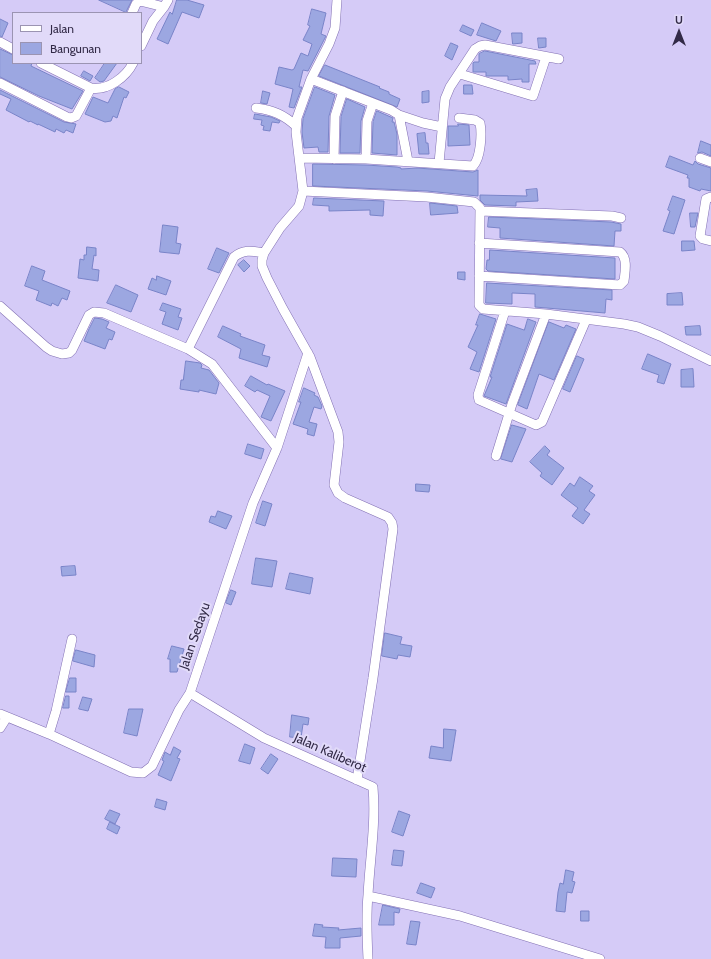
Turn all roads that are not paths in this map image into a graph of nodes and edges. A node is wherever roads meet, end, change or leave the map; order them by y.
1 (337, 0) edge
2 (166, 4) edge
3 (132, 12) edge
4 (0, 42) edge
5 (142, 44) edge
6 (12, 48) edge
7 (546, 57) junction
8 (559, 59) dead end
9 (43, 64) edge
10 (132, 64) edge
11 (460, 74) junction
12 (311, 79) junction
13 (0, 83) edge
14 (91, 88) junction
15 (343, 91) junction
16 (373, 103) junction
17 (256, 108) dead end
18 (399, 115) junction
19 (459, 118) dead end
20 (296, 126) junction
21 (442, 127) junction
22 (300, 158) junction
23 (700, 158) dead end
24 (334, 159) junction
25 (366, 159) junction
26 (408, 161) junction
27 (711, 162) edge
28 (438, 163) junction
29 (303, 191) junction
30 (711, 197) edge
31 (480, 211) junction
32 (621, 218) dead end
33 (711, 241) edge
34 (479, 243) junction
35 (264, 253) junction
36 (479, 276) junction
37 (0, 306) edge
38 (505, 311) junction
39 (546, 314) junction
40 (586, 320) junction
41 (188, 349) junction
42 (308, 353) junction
43 (711, 361) edge
44 (510, 414) junction
45 (277, 448) junction
46 (496, 456) dead end
47 (72, 639) dead end
48 (190, 693) junction
49 (4, 715) edge
50 (0, 728) edge
51 (49, 734) junction
52 (357, 780) junction
53 (368, 896) junction
54 (368, 959) edge
55 (600, 959) edge

1 - 12 street
2 - 3 street
2 - 5 street
4 - 6 street
7 - 8 street
7 - 11 street
7 - 11 street
9 - 14 street
10 - 14 street
11 - 21 street
12 - 15 street
12 - 20 street
13 - 14 street
15 - 16 street
15 - 24 street
16 - 18 street
16 - 25 street
17 - 20 street
18 - 21 street
18 - 26 street
19 - 28 street
20 - 22 street
21 - 28 street
22 - 24 street
22 - 29 street
23 - 27 street
24 - 25 street
25 - 26 street
26 - 28 street
29 - 31 street
29 - 35 street
30 - 33 street
31 - 32 street
31 - 34 street
34 - 36 street
34 - 36 street
35 - 41 street
35 - 42 street
36 - 38 street
37 - 41 street
38 - 39 street
38 - 44 street
39 - 40 street
39 - 44 street
40 - 43 street
40 - 44 street
41 - 45 street
42 - 45 street, Jalan Sedayu
42 - 52 street
44 - 46 street
45 - 48 street, Jalan Sedayu
47 - 51 street
48 - 51 street, Jalan Sedayu
48 - 52 street, Jalan Kaliberot
49 - 50 street
49 - 51 street, Jalan Sedayu
52 - 53 street, Jalan Kaliberot
53 - 54 street, Jalan Kaliberot
53 - 55 street

